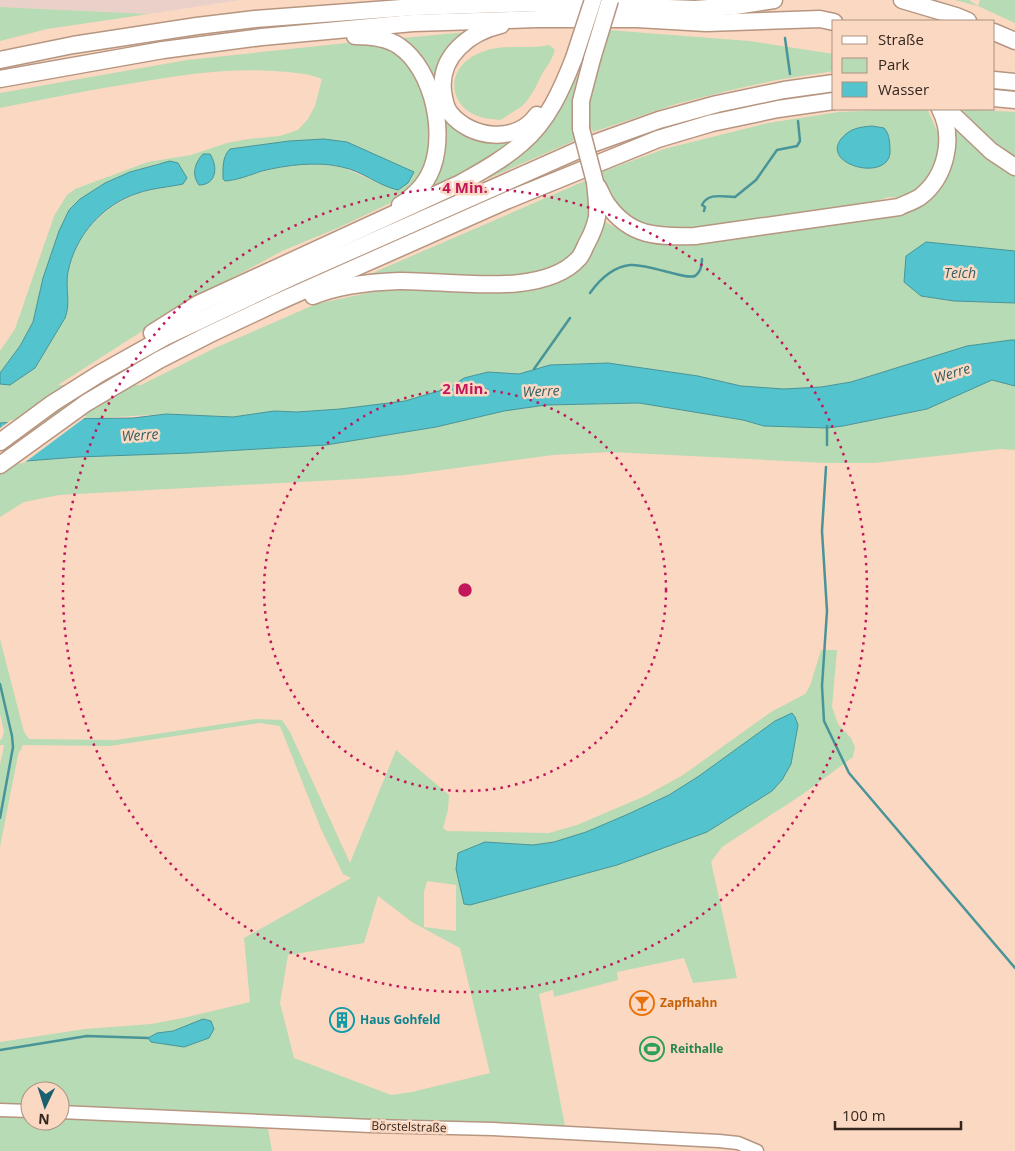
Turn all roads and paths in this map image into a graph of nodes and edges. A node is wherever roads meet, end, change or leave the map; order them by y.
1 (387, 0) edge
2 (593, 0) edge
3 (610, 0) edge
4 (708, 0) edge
5 (774, 0) edge
6 (902, 0) edge
7 (653, 6) junction
8 (538, 19) junction
9 (255, 20) junction
10 (966, 20) edge
11 (832, 22) edge
12 (995, 32) edge
13 (262, 37) junction
14 (1015, 41) edge
15 (574, 58) junction
16 (0, 60) edge
17 (0, 79) edge
18 (995, 80) edge
19 (1015, 82) edge
20 (832, 83) edge
21 (995, 98) edge
22 (1015, 100) edge
23 (832, 101) edge
24 (946, 111) edge
25 (1015, 167) edge
26 (595, 182) junction
27 (339, 239) junction
28 (208, 335) junction
29 (99, 374) junction
30 (0, 442) edge
31 (0, 465) edge
32 (0, 1110) edge
33 (20, 1111) edge
34 (70, 1112) edge
35 (757, 1151) edge

1 - 9 highway
2 - 15 highway, bridge
3 - 26 highway, bridge
4 - 7 highway
5 - 7 highway
6 - 10 highway
7 - 9 highway
8 - 11 highway
8 - 13 highway
8 - 15 highway
9 - 16 highway
12 - 14 highway
13 - 17 highway
13 - 27 highway
15 - 27 highway
18 - 19 highway
20 - 29 highway
21 - 22 highway
23 - 28 highway
24 - 25 highway
24 - 26 highway
26 - 28 highway
27 - 29 highway
28 - 31 highway
29 - 30 highway
32 - 33 street
34 - 35 street, Börstelstraße

